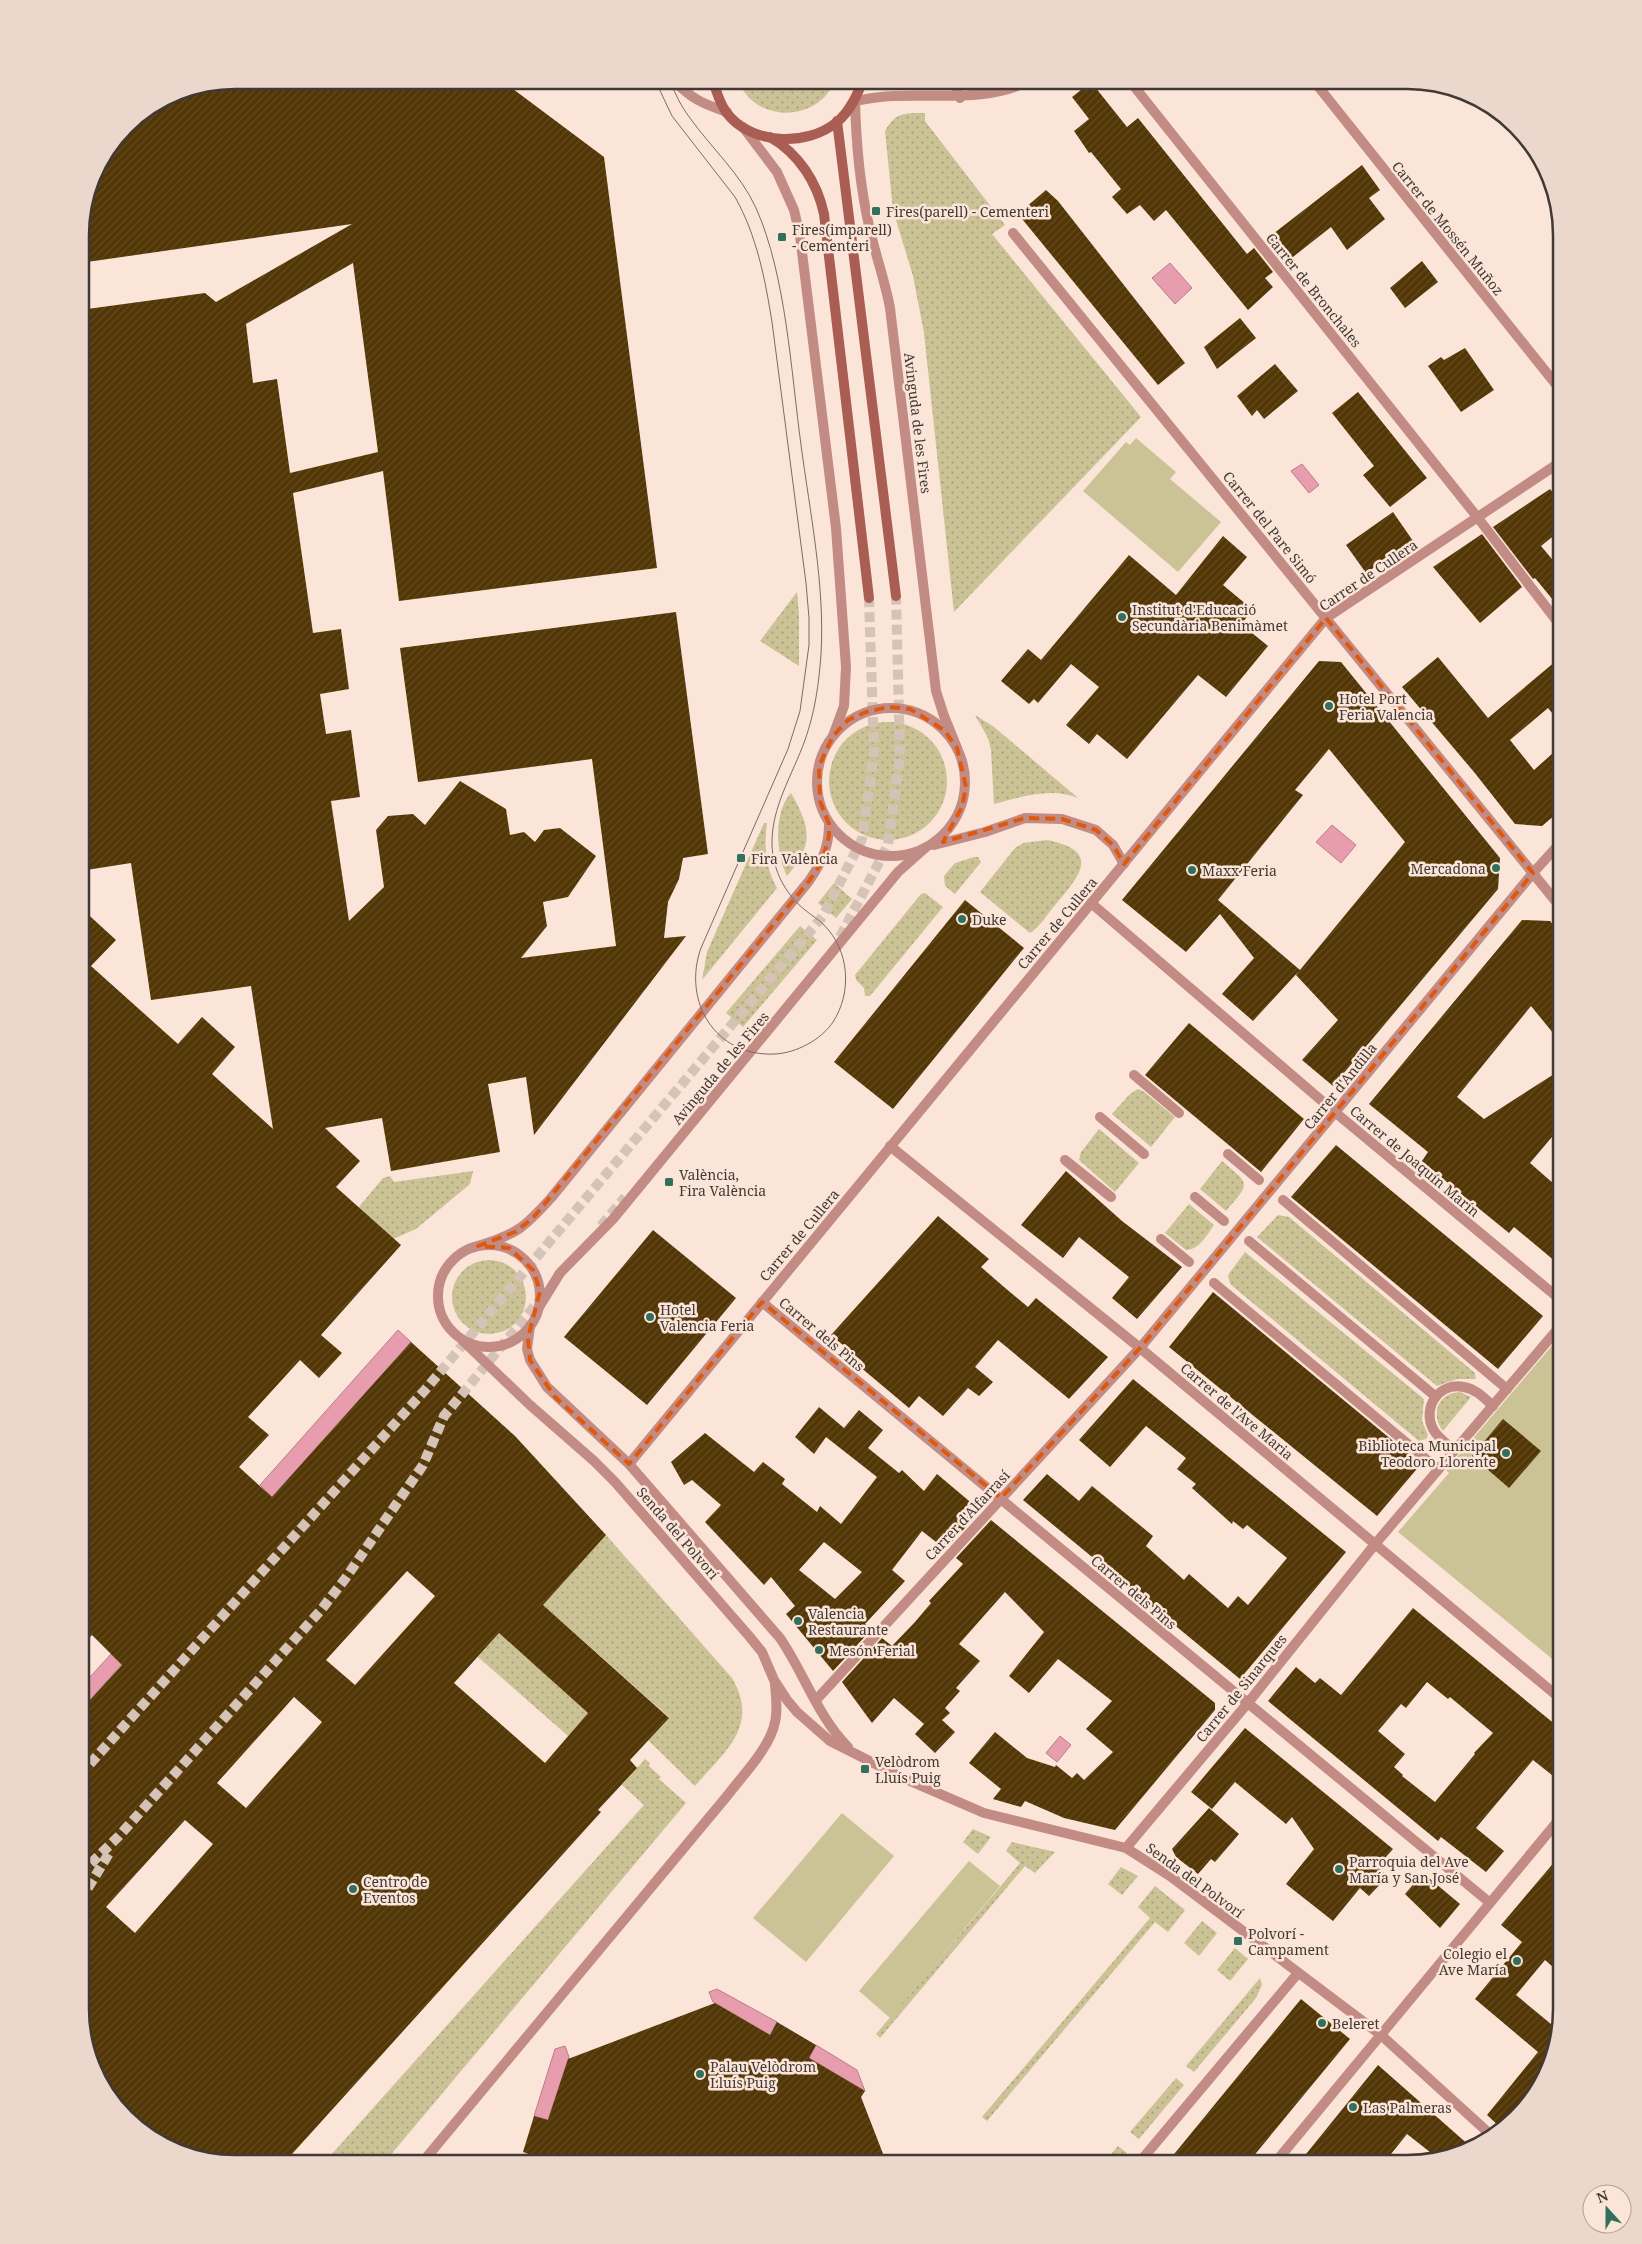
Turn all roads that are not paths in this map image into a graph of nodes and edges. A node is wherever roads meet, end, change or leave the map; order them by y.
1 (682, 89) edge
2 (717, 89) edge
3 (860, 89) edge
4 (957, 89) edge
5 (1005, 89) edge
6 (1136, 89) edge
7 (1320, 89) edge
8 (960, 98) junction
9 (855, 101) junction
10 (727, 112) junction
11 (837, 122) junction
12 (743, 127) junction
13 (770, 137) junction
14 (1013, 233) dead end
15 (1553, 381) edge
16 (1553, 471) edge
17 (1478, 518) junction
18 (896, 596) tunnel mouth
19 (870, 598) tunnel mouth
20 (1553, 616) edge
21 (1326, 618) junction
22 (833, 736) junction
23 (957, 748) junction
24 (829, 824) junction
25 (929, 847) junction
26 (1553, 851) edge
27 (1124, 864) junction
28 (1533, 873) junction
29 (1553, 897) edge
30 (1091, 903) junction
31 (1134, 1075) dead end
32 (1179, 1113) dead end
33 (1336, 1113) junction
34 (1100, 1117) dead end
35 (890, 1146) junction
36 (1144, 1154) dead end
37 (1228, 1154) dead end
38 (1065, 1160) dead end
39 (1258, 1180) dead end
40 (1195, 1197) dead end
41 (1111, 1198) dead end
42 (1283, 1200) dead end
43 (1224, 1221) dead end
44 (1160, 1239) dead end
45 (1249, 1241) dead end
46 (478, 1246) junction
47 (1189, 1262) dead end
48 (1214, 1283) dead end
49 (1553, 1294) edge
50 (762, 1302) junction
51 (539, 1307) junction
52 (530, 1326) junction
53 (1553, 1335) edge
54 (463, 1341) junction
55 (1140, 1348) junction
56 (1507, 1389) junction
57 (1435, 1396) junction
58 (1492, 1406) junction
59 (1454, 1450) junction
60 (629, 1464) junction
61 (1438, 1469) junction
62 (1001, 1498) junction
63 (1376, 1543) junction
64 (774, 1680) junction
65 (1553, 1692) edge
66 (816, 1700) junction
67 (1247, 1704) junction
68 (856, 1754) junction
69 (1553, 1827) edge
70 (1126, 1848) junction
71 (1489, 1902) junction
72 (1298, 1973) junction
73 (1381, 2035) junction
74 (1487, 2131) edge
75 (428, 2155) edge
76 (1146, 2155) edge
77 (1281, 2155) edge

1 - 10 street
2 - 10 main road
3 - 9 main road
4 - 8 street
5 - 8 street
6 - 17 street, Carrer de Bronchales
7 - 15 street, Carrer de Mossén Muñoz
8 - 9 street
9 - 11 main road
9 - 23 street, Avinguda de les Fires
10 - 12 main road
11 - 13 main road
11 - 18 main road
12 - 13 main road
12 - 22 street
13 - 19 main road
14 - 21 street, Carrer del Pare Simó
16 - 17 street, Carrer de Cullera
17 - 20 street, Carrer de Bronchales
17 - 21 street, Carrer de Cullera
21 - 27 street, Carrer de Cullera
21 - 28 street, Carrer del Pare Simó
22 - 23 street
22 - 24 street
23 - 25 street
24 - 25 street
24 - 46 street
25 - 27 street
25 - 51 street, Avinguda de les Fires
26 - 28 street, Carrer d'Andilla
27 - 30 street, Carrer de Cullera
28 - 29 street, Carrer del Pare Simó
28 - 33 street, Carrer d'Andilla
30 - 33 street, Carrer de Joaquín Marín
30 - 35 street, Carrer de Cullera
31 - 32 street
33 - 49 street, Carrer de Joaquín Marín
33 - 55 street, Carrer d'Andilla
34 - 36 street
35 - 50 street, Carrer de Cullera
35 - 55 street, Carrer de l'Ave Maria
37 - 39 street
38 - 41 street
40 - 43 street
42 - 56 street
44 - 47 street
45 - 57 street
46 - 51 street
46 - 54 street
48 - 61 street
50 - 60 street, Carrer de Cullera
50 - 62 street, Carrer dels Pins
51 - 52 street
52 - 54 street
52 - 60 street, Senda del Polvorí
53 - 56 street, Carrer de Sinarques
54 - 64 street, Senda del Polvorí
55 - 62 street, Carrer d'Alfarrasí
55 - 63 street, Carrer de l'Ave Maria
56 - 58 street, Carrer de Sinarques
57 - 58 street
57 - 59 street
58 - 59 street, Carrer de Sinarques
59 - 61 street, Carrer de Sinarques
60 - 66 street, Senda del Polvorí
61 - 63 street, Carrer de Sinarques
62 - 66 street, Carrer d'Alfarrasí
62 - 67 street, Carrer dels Pins
63 - 65 street, Carrer de l'Ave Maria
63 - 67 street, Carrer de Sinarques
64 - 68 street, Senda del Polvorí
64 - 75 street
66 - 68 street, Senda del Polvorí
67 - 70 street, Carrer de Sinarques
67 - 71 street, Carrer dels Pins
68 - 70 street, Senda del Polvorí
69 - 71 street
70 - 72 street, Senda del Polvorí
71 - 73 street
72 - 73 street, Senda del Polvorí
72 - 76 street
73 - 74 street, Senda del Polvorí
73 - 77 street

